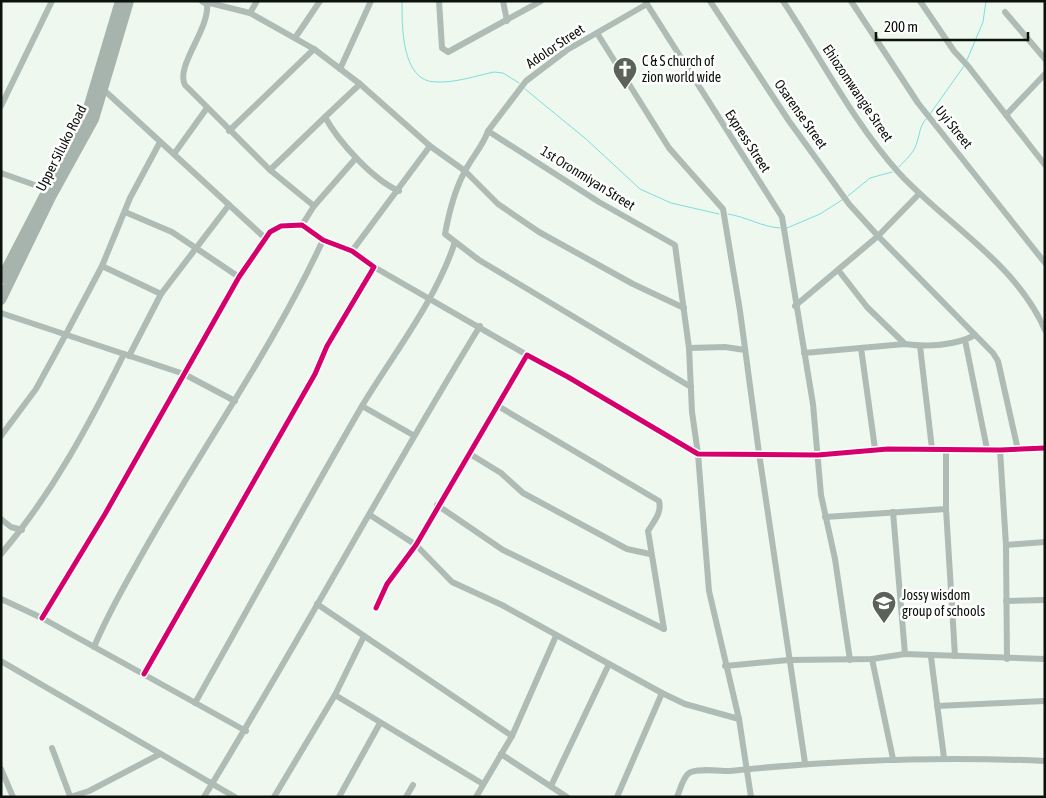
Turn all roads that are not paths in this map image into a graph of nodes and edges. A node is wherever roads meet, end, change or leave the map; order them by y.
1 (52, 1) edge
2 (120, 1) edge
3 (129, 1) edge
4 (202, 1) edge
5 (257, 1) edge
6 (320, 1) edge
7 (371, 1) edge
8 (439, 1) edge
9 (503, 1) edge
10 (541, 1) edge
11 (710, 1) edge
12 (783, 1) edge
13 (851, 1) edge
14 (920, 1) edge
15 (646, 2) edge
16 (250, 12) junction
17 (1005, 12) dead end
18 (508, 21) junction
19 (596, 33) junction
20 (295, 38) junction
21 (314, 49) junction
22 (1045, 59) edge
23 (340, 69) junction
24 (1045, 74) edge
25 (360, 84) junction
26 (104, 90) junction
27 (1, 106) edge
28 (207, 108) junction
29 (1006, 115) junction
30 (324, 117) junction
31 (229, 131) junction
32 (488, 131) junction
33 (160, 142) junction
34 (430, 146) junction
35 (174, 154) junction
36 (356, 158) junction
37 (1045, 165) edge
38 (270, 170) junction
39 (465, 171) junction
40 (1, 174) edge
41 (46, 188) junction
42 (399, 191) junction
43 (919, 194) junction
44 (229, 205) junction
45 (314, 206) junction
46 (125, 212) junction
47 (302, 225) junction
48 (878, 236) junction
49 (264, 237) junction
50 (323, 240) junction
51 (455, 242) junction
52 (196, 248) junction
53 (352, 251) junction
54 (1042, 252) edge
55 (1045, 263) edge
56 (102, 266) junction
57 (374, 267) junction
58 (839, 271) junction
59 (239, 277) junction
60 (1, 279) edge
61 (161, 294) junction
62 (430, 298) junction
63 (1, 300) edge
64 (795, 306) junction
65 (684, 308) junction
66 (1, 313) edge
67 (480, 326) junction
68 (1045, 330) edge
69 (66, 334) junction
70 (974, 335) junction
71 (965, 340) junction
72 (905, 344) junction
73 (920, 346) junction
74 (690, 348) junction
75 (861, 348) junction
76 (745, 350) junction
77 (804, 353) junction
78 (127, 355) junction
79 (527, 355) junction
80 (184, 374) junction
81 (691, 387) junction
82 (235, 401) junction
83 (362, 406) junction
84 (498, 406) junction
85 (413, 435) junction
86 (1, 436) edge
87 (946, 448) junction
88 (987, 448) junction
89 (1045, 448) edge
90 (932, 449) junction
91 (875, 450) junction
92 (1000, 450) junction
93 (1018, 450) junction
94 (758, 453) junction
95 (470, 454) junction
96 (698, 454) junction
97 (818, 455) junction
98 (437, 505) junction
99 (946, 509) junction
100 (893, 512) junction
101 (370, 515) junction
102 (825, 517) junction
103 (1, 519) edge
104 (22, 530) junction
105 (1045, 542) edge
106 (416, 545) junction
107 (1006, 546) junction
108 (1, 554) edge
109 (650, 554) junction
110 (1, 599) edge
111 (1045, 600) edge
112 (1006, 601) junction
113 (317, 604) junction
114 (376, 608) dead end
115 (42, 618) junction
116 (364, 636) junction
117 (556, 636) junction
118 (94, 647) junction
119 (905, 654) junction
120 (955, 656) junction
121 (931, 657) junction
122 (872, 659) junction
123 (1007, 659) junction
124 (1045, 659) edge
125 (789, 660) junction
126 (850, 660) junction
127 (1, 661) edge
128 (608, 664) junction
129 (725, 666) junction
130 (144, 674) junction
131 (662, 693) junction
132 (335, 695) junction
133 (1045, 701) edge
134 (195, 703) junction
135 (937, 706) junction
136 (739, 719) junction
137 (380, 723) junction
138 (246, 731) junction
139 (512, 736) junction
140 (52, 748) dead end
141 (160, 754) junction
142 (501, 754) junction
143 (944, 758) junction
144 (893, 760) junction
145 (1044, 761) edge
146 (805, 763) junction
147 (746, 768) junction
148 (1, 769) edge
149 (212, 784) junction
150 (483, 784) junction
151 (413, 785) dead end
152 (551, 786) junction
153 (90, 794) edge
154 (13, 797) edge
155 (70, 797) edge
156 (204, 797) edge
157 (234, 797) edge
158 (274, 797) edge
159 (339, 797) edge
160 (406, 797) edge
161 (476, 797) edge
162 (567, 797) edge
163 (617, 797) edge
164 (677, 797) edge
165 (751, 797) edge

1 - 27 street
2 - 41 main road, Upper Siluko Road
3 - 26 main road, Upper Siluko Road
4 - 16 street
4 - 28 street
5 - 16 street
6 - 20 street
7 - 23 street
8 - 18 street
9 - 18 street
10 - 18 street
11 - 48 street, Osarense Street
12 - 43 street, Ehiozomwangie Street
13 - 54 street, Uyi Street
14 - 29 street
15 - 19 street, Adolor Street
15 - 64 street, Express Street
16 - 20 street
17 - 22 street
19 - 32 street, Adolor Street
19 - 76 street
20 - 21 street
21 - 23 street
21 - 31 street
23 - 25 street
24 - 29 street
25 - 30 street
25 - 34 street
26 - 33 street
26 - 63 main road, Upper Siluko Road
28 - 31 street
28 - 35 street
29 - 37 street
30 - 36 street
30 - 38 street
31 - 38 street
32 - 39 street, Adolor Street
32 - 65 street, 1st Oronmiyan Street
33 - 35 street
33 - 46 street
34 - 39 street
34 - 42 street
35 - 44 street
36 - 42 street
36 - 45 street
38 - 45 street
39 - 51 street, Adolor Street
39 - 65 street
40 - 41 street
41 - 60 main road, Upper Siluko Road
42 - 53 street
43 - 48 street
43 - 68 street, Ehiozomwangie Street
44 - 49 street
44 - 52 street
45 - 47 street
46 - 52 street
46 - 56 street
47 - 49 street
47 - 50 street
48 - 58 street
48 - 70 street, Osarense Street
49 - 59 street
50 - 53 street
50 - 82 street
51 - 62 street
51 - 81 street
52 - 59 street
52 - 61 street
53 - 57 street
54 - 55 street, Uyi Street
56 - 61 street
56 - 69 street
57 - 62 street
57 - 130 street
58 - 64 street
58 - 72 street
59 - 80 street
61 - 78 street
62 - 67 street
62 - 83 street
64 - 77 street, Express Street
65 - 74 street
66 - 69 street
67 - 79 street
67 - 85 street
69 - 78 street
69 - 86 street
70 - 71 street
70 - 93 street, Osarense Street
71 - 73 street
71 - 88 street
72 - 73 street
72 - 75 street
73 - 90 street
74 - 76 street
74 - 81 street
75 - 77 street
75 - 91 street
76 - 94 street
77 - 97 street, Express Street
78 - 80 street
78 - 104 street
79 - 84 street
79 - 96 street
80 - 82 street
80 - 115 street
81 - 96 street
82 - 118 street
83 - 85 street
83 - 134 street
84 - 95 street
84 - 109 street
85 - 101 street
87 - 88 street
87 - 90 street
87 - 99 street
88 - 92 street
89 - 93 street
90 - 91 street
91 - 97 street
92 - 93 street
92 - 107 street
94 - 96 street
94 - 97 street
94 - 125 street
95 - 98 street
95 - 109 street
96 - 129 street
97 - 102 street, Express Street
98 - 106 street
98 - 109 street
99 - 100 street
99 - 120 street
100 - 102 street
100 - 119 street
101 - 106 street
101 - 113 street
102 - 126 street, Express Street
103 - 104 street
104 - 108 street
105 - 107 street
106 - 114 street
106 - 117 street
107 - 112 street
110 - 115 street
111 - 112 street
112 - 123 street
113 - 116 street
113 - 138 street
115 - 118 street
116 - 132 street
116 - 139 street
117 - 128 street
117 - 139 street
118 - 130 street
119 - 121 street
119 - 122 street
120 - 121 street
120 - 123 street
121 - 135 street
122 - 126 street
122 - 144 street
123 - 124 street
125 - 126 street
125 - 129 street
125 - 146 street
127 - 141 street
128 - 131 street
128 - 152 street
129 - 136 street
130 - 134 street
131 - 136 street
131 - 163 street
132 - 137 street
132 - 158 street
133 - 135 street
134 - 138 street
135 - 143 street
136 - 147 street
137 - 150 street
137 - 159 street
138 - 149 street
139 - 142 street
140 - 155 street
141 - 149 street
141 - 153 street
142 - 150 street
142 - 152 street
143 - 144 street
143 - 145 street
144 - 146 street
146 - 147 street
147 - 164 street
147 - 165 street
148 - 154 street
149 - 156 street
149 - 157 street
150 - 161 street
151 - 160 street
152 - 162 street
153 - 155 street

